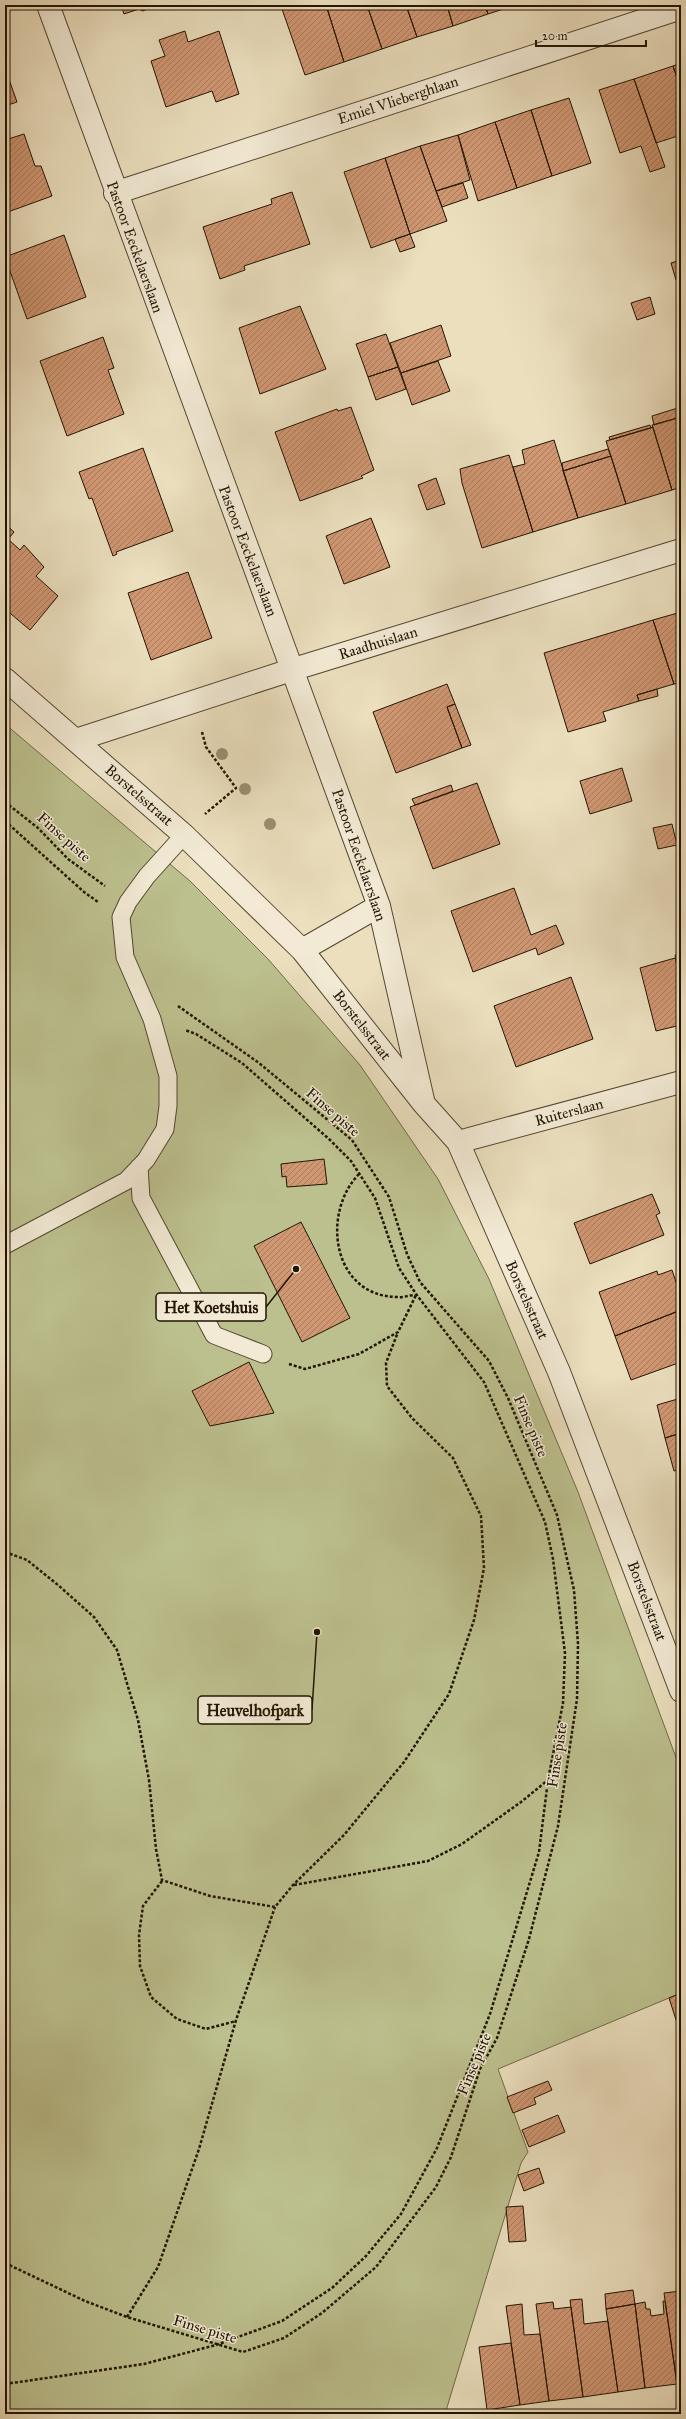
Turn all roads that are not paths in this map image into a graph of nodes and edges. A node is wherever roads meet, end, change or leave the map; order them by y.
1 (48, 5) edge
2 (681, 8) edge
3 (115, 193) junction
4 (681, 550) edge
5 (291, 670) junction
6 (5, 679) edge
7 (76, 740) junction
8 (184, 835) junction
9 (379, 906) junction
10 (302, 950) junction
11 (681, 1082) edge
12 (424, 1104) junction
13 (458, 1142) junction
14 (139, 1167) junction
15 (5, 1245) edge
16 (263, 1354) road end
17 (681, 1691) edge

1 - 3 street, Pastoor Eeckelaerslaan
2 - 3 street, Emiel Vlieberghlaan
3 - 5 street, Pastoor Eeckelaerslaan
4 - 5 street, Raadhuislaan
5 - 7 street, Raadhuislaan
5 - 9 street, Pastoor Eeckelaerslaan
6 - 7 street, Borstelsstraat
7 - 8 street, Borstelsstraat
8 - 10 street, Borstelsstraat
8 - 14 lane
9 - 10 street
9 - 12 street, Pastoor Eeckelaerslaan
10 - 12 street, Borstelsstraat
11 - 13 street, Ruiterslaan
12 - 13 street, Borstelsstraat
13 - 17 street, Borstelsstraat
14 - 15 lane
14 - 16 lane

